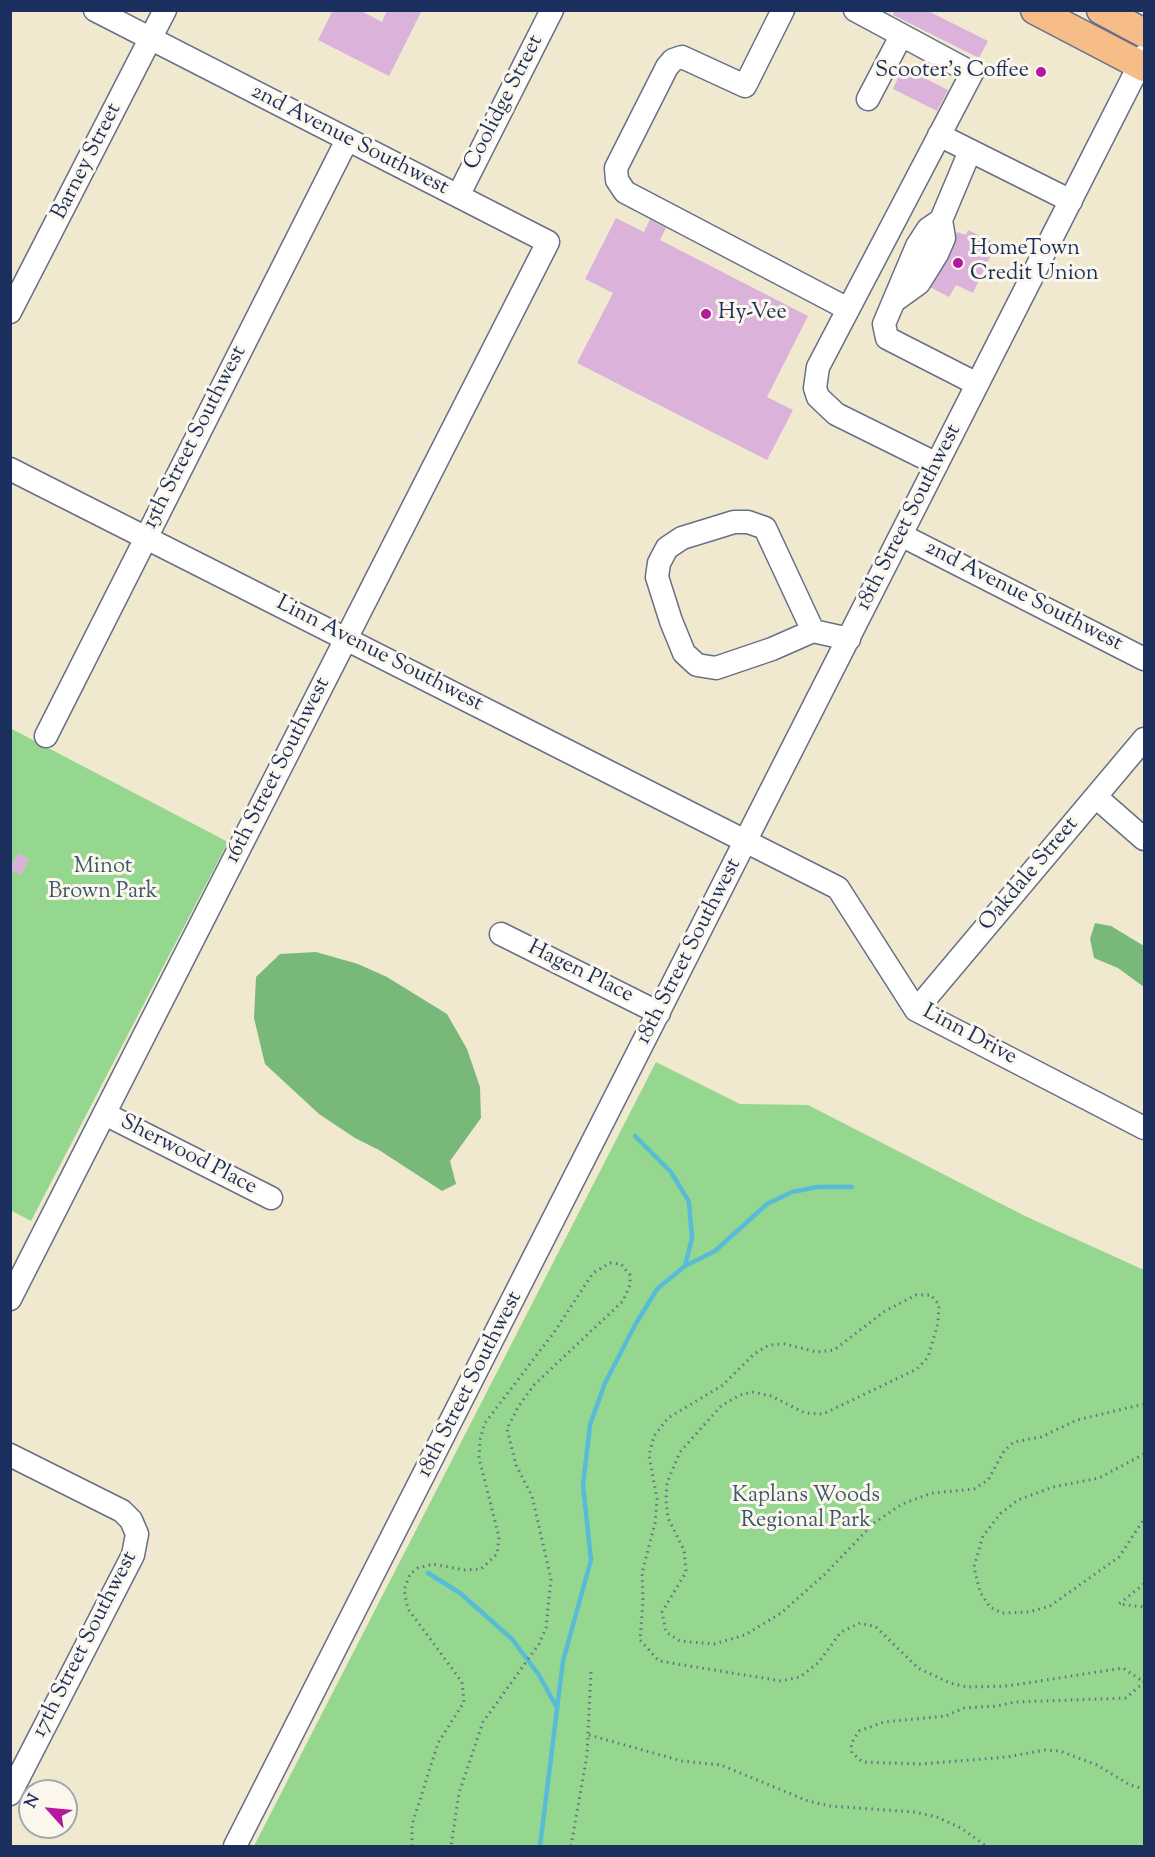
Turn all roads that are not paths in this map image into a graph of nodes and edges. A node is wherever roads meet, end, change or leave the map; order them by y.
1 (94, 10) edge
2 (165, 10) edge
3 (552, 10) edge
4 (783, 10) edge
5 (1035, 10) edge
6 (1101, 10) edge
7 (857, 11) edge
8 (1144, 33) edge
9 (901, 36) junction
10 (150, 39) junction
11 (1143, 62) edge
12 (868, 99) dead end
13 (939, 135) junction
14 (347, 140) junction
15 (970, 151) junction
16 (458, 196) junction
17 (1071, 201) junction
18 (548, 242) joint
19 (848, 309) junction
20 (10, 312) edge
21 (977, 384) junction
22 (937, 464) junction
23 (10, 469) edge
24 (901, 535) junction
25 (146, 537) junction
26 (813, 631) junction
27 (346, 638) junction
28 (849, 639) junction
29 (1144, 658) edge
30 (46, 736) dead end
31 (1144, 739) edge
32 (1096, 797) junction
33 (1144, 839) edge
34 (747, 840) junction
35 (501, 934) dead end
36 (916, 1010) junction
37 (659, 1013) junction
38 (105, 1114) junction
39 (1144, 1128) edge
40 (272, 1198) dead end
41 (10, 1299) edge
42 (10, 1455) edge
43 (10, 1794) edge
44 (236, 1846) edge

1 - 10 street, 2nd Avenue Southwest
2 - 10 street, Barney Street
3 - 16 street, Coolidge Street
4 - 19 street
5 - 11 main road
6 - 8 main road
7 - 9 street
9 - 12 street
9 - 13 street
10 - 14 street, 2nd Avenue Southwest
10 - 20 street, Barney Street
11 - 17 street, 18th Street Southwest
13 - 15 street
13 - 19 street
14 - 16 street, 2nd Avenue Southwest
14 - 25 street, 15th Street Southwest
15 - 17 street
15 - 21 street
16 - 18 street, 2nd Avenue Southwest
17 - 21 street, 18th Street Southwest
18 - 27 street, 16th Street Southwest
19 - 22 street
21 - 22 street, 18th Street Southwest
22 - 24 street, 18th Street Southwest
23 - 25 street, Linn Avenue Southwest
24 - 28 street, 18th Street Southwest
24 - 29 street, 2nd Avenue Southwest
25 - 27 street, Linn Avenue Southwest
25 - 30 street, 15th Street Southwest
26 - 26 street
26 - 28 street
27 - 34 street, Linn Avenue Southwest
27 - 38 street, 16th Street Southwest
28 - 34 street, 18th Street Southwest
31 - 32 street, Oakdale Street
32 - 33 street
32 - 36 street, Oakdale Street
34 - 36 street, Linn Drive
34 - 37 street, 18th Street Southwest
35 - 37 street, Hagen Place
36 - 39 street, Linn Drive
37 - 44 street, 18th Street Southwest
38 - 40 street, Sherwood Place
38 - 41 street, 16th Street Southwest
42 - 43 street, 17th Street Southwest

